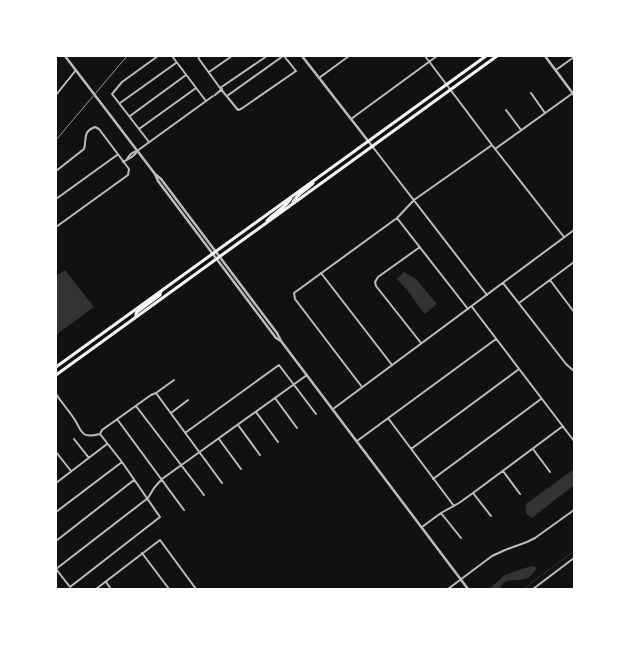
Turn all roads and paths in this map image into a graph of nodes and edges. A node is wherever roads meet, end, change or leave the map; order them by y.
1 (65, 56) edge
2 (158, 56) edge
3 (172, 56) edge
4 (198, 56) edge
5 (232, 56) edge
6 (267, 56) edge
7 (284, 56) edge
8 (302, 56) edge
9 (349, 56) edge
10 (425, 56) edge
11 (437, 56) edge
12 (486, 56) edge
13 (497, 56) edge
14 (545, 56) edge
15 (574, 57) edge
16 (429, 62) junction
17 (176, 63) junction
18 (76, 70) junction
19 (555, 70) junction
20 (208, 72) junction
21 (186, 76) junction
22 (319, 78) junction
23 (446, 84) junction
24 (196, 88) junction
25 (221, 89) junction
26 (450, 90) junction
27 (531, 93) dead end
28 (573, 94) edge
29 (56, 95) edge
30 (226, 96) junction
31 (206, 101) junction
32 (120, 103) junction
33 (506, 110) dead end
34 (546, 113) junction
35 (130, 116) junction
36 (351, 119) junction
37 (139, 129) junction
38 (521, 131) junction
39 (368, 141) junction
40 (149, 142) junction
41 (492, 145) junction
42 (372, 146) junction
43 (495, 149) junction
44 (137, 151) junction
45 (117, 155) junction
46 (123, 162) junction
47 (56, 171) edge
48 (154, 174) junction
49 (317, 178) junction
50 (292, 196) junction
51 (56, 199) edge
52 (414, 200) junction
53 (293, 204) junction
54 (177, 205) junction
55 (397, 218) junction
56 (192, 220) junction
57 (264, 224) junction
58 (56, 226) edge
59 (574, 230) edge
60 (564, 237) junction
61 (420, 247) junction
62 (214, 252) junction
63 (218, 258) junction
64 (574, 262) edge
65 (321, 273) junction
66 (550, 280) junction
67 (503, 283) junction
68 (161, 291) junction
69 (487, 295) junction
70 (518, 303) junction
71 (472, 307) junction
72 (468, 309) junction
73 (574, 312) edge
74 (128, 314) junction
75 (136, 317) junction
76 (127, 324) junction
77 (496, 339) junction
78 (421, 343) junction
79 (392, 365) junction
80 (56, 367) edge
81 (519, 369) junction
82 (574, 371) edge
83 (56, 375) edge
84 (307, 375) junction
85 (174, 380) dead end
86 (294, 385) junction
87 (362, 387) junction
88 (156, 393) junction
89 (56, 394) edge
90 (275, 398) junction
91 (542, 399) junction
92 (188, 400) dead end
93 (136, 406) junction
94 (333, 409) junction
95 (256, 412) junction
96 (171, 413) junction
97 (316, 414) dead end
98 (388, 418) junction
99 (117, 419) junction
100 (238, 425) junction
101 (563, 426) junction
102 (297, 428) dead end
103 (185, 433) junction
104 (100, 434) junction
105 (74, 439) dead end
106 (219, 439) junction
107 (357, 441) junction
108 (574, 441) edge
109 (278, 442) dead end
110 (107, 444) junction
111 (411, 448) junction
112 (532, 449) junction
113 (56, 452) edge
114 (199, 453) junction
115 (260, 455) dead end
116 (88, 458) junction
117 (122, 462) junction
118 (181, 465) junction
119 (241, 469) dead end
120 (503, 471) junction
121 (71, 472) junction
122 (550, 472) dead end
123 (162, 479) junction
124 (433, 479) junction
125 (134, 480) junction
126 (56, 483) edge
127 (222, 483) dead end
128 (473, 493) junction
129 (520, 494) dead end
130 (204, 495) dead end
131 (148, 498) junction
132 (454, 506) junction
133 (184, 510) dead end
134 (574, 510) edge
135 (56, 512) edge
136 (441, 513) junction
137 (490, 516) dead end
138 (422, 527) junction
139 (461, 538) dead end
140 (56, 541) edge
141 (142, 553) junction
142 (574, 558) edge
143 (56, 569) edge
144 (461, 580) junction
145 (106, 582) junction
146 (96, 589) edge
147 (111, 589) edge
148 (169, 589) edge
149 (196, 589) edge
150 (448, 589) edge
151 (468, 589) edge
152 (533, 589) edge

1 - 18 street
2 - 32 street
3 - 17 street
4 - 20 street
5 - 20 street
6 - 25 street
7 - 30 street
7 - 30 street
8 - 22 street
9 - 22 street
10 - 16 street
11 - 16 street
12 - 23 main road
13 - 26 main road
14 - 19 street
15 - 19 street
16 - 23 street
16 - 36 street
17 - 21 street
17 - 32 street
18 - 29 street
18 - 44 street
19 - 28 street
20 - 25 street
21 - 24 street
21 - 35 street
22 - 36 street
23 - 26 street
23 - 39 main road
24 - 31 street
24 - 37 street
25 - 30 street
25 - 31 street
26 - 41 street
26 - 42 main road
27 - 34 street
28 - 34 street
31 - 40 street
32 - 35 street
33 - 38 street
34 - 38 street
35 - 37 street
36 - 39 street
37 - 40 street
38 - 43 street
39 - 42 street
39 - 49 main road
40 - 44 street
41 - 43 street
41 - 52 street
42 - 52 street
42 - 53 main road
43 - 60 street
44 - 46 street
44 - 48 street
45 - 46 street
45 - 47 street
45 - 51 street
46 - 58 street
48 - 54 street
48 - 56 street
49 - 50 main road
49 - 53 main road
50 - 57 main road
50 - 62 main road
52 - 55 street
52 - 69 street
53 - 57 main road
54 - 56 street
54 - 62 street
55 - 61 street
55 - 65 street
56 - 62 street
57 - 63 main road
59 - 60 street
60 - 67 street
61 - 72 street
61 - 78 street
62 - 63 street
62 - 68 main road
63 - 75 main road
63 - 84 street
64 - 66 street
65 - 79 street
65 - 87 street
66 - 70 street
66 - 73 street
67 - 69 street
67 - 70 street
68 - 74 main road
68 - 75 main road
69 - 71 street
70 - 82 street
71 - 72 street
71 - 77 street
72 - 78 street
74 - 76 main road
74 - 80 main road
75 - 76 main road
76 - 83 main road
77 - 81 street
77 - 98 street
78 - 79 street
79 - 87 street
81 - 91 street
81 - 111 street
84 - 86 street
84 - 94 street
85 - 88 street
86 - 90 street
86 - 97 street
86 - 103 street
87 - 94 street
88 - 93 street
88 - 96 street
89 - 104 street
90 - 95 street
90 - 102 street
91 - 101 street
91 - 124 street
92 - 96 street
93 - 99 street
93 - 118 street
94 - 107 street
95 - 100 street
95 - 109 street
96 - 103 street
98 - 107 street
98 - 111 street
99 - 104 street
99 - 123 street
100 - 106 street
100 - 115 street
101 - 108 street
101 - 112 street
103 - 114 street
104 - 110 street
105 - 116 street
106 - 114 street
106 - 119 street
107 - 138 street
110 - 116 street
110 - 117 street
111 - 124 street
112 - 120 street
112 - 122 street
113 - 121 street
114 - 118 street
114 - 127 street
116 - 121 street
117 - 125 street
117 - 135 street
118 - 123 street
118 - 130 street
120 - 128 street
120 - 129 street
121 - 126 street
123 - 131 street
123 - 133 street
124 - 132 street
125 - 131 street
125 - 140 street
128 - 132 street
128 - 137 street
131 - 143 street
131 - 143 street
132 - 136 street
134 - 144 street
136 - 138 street
136 - 139 street
138 - 144 street
141 - 145 street
141 - 148 street
141 - 149 street
142 - 152 street
144 - 150 street
144 - 151 street
145 - 146 street
145 - 147 street

